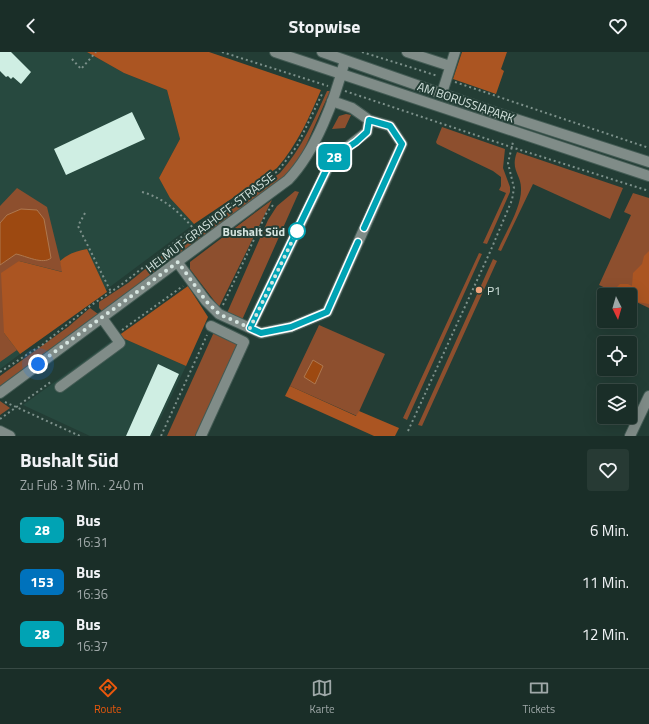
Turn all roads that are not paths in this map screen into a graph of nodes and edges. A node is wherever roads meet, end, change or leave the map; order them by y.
1 (276, 52) edge
2 (322, 52) edge
3 (407, 52) edge
4 (455, 52) edge
5 (345, 60) junction
6 (450, 66) junction
7 (341, 74) junction
8 (442, 93) junction
9 (332, 101) junction
10 (369, 120) junction
11 (649, 162) edge
12 (649, 176) edge
13 (178, 262) junction
14 (102, 318) junction
15 (211, 326) road end
16 (250, 328) junction
17 (60, 387) dead end
18 (1, 396) edge
19 (649, 396) edge
20 (0, 431) edge
21 (10, 436) edge
22 (201, 436) edge
23 (630, 436) edge

1 - 7 street, AM BORUSSIAPARK
2 - 5 street, AM BORUSSIAPARK
3 - 6 street
4 - 6 street
5 - 7 street, HELMUT-GRASHOFF-STRASSE
5 - 8 street, AM BORUSSIAPARK
6 - 8 street
7 - 9 street, HELMUT-GRASHOFF-STRASSE
7 - 12 street, AM BORUSSIAPARK
8 - 11 street, AM BORUSSIAPARK
9 - 10 street
9 - 13 street, HELMUT-GRASHOFF-STRASSE
10 - 16 street
10 - 16 street
13 - 14 street, HELMUT-GRASHOFF-STRASSE
13 - 16 street
14 - 17 street
14 - 18 street, HELMUT-GRASHOFF-STRASSE
15 - 22 street
19 - 23 street
20 - 21 street

